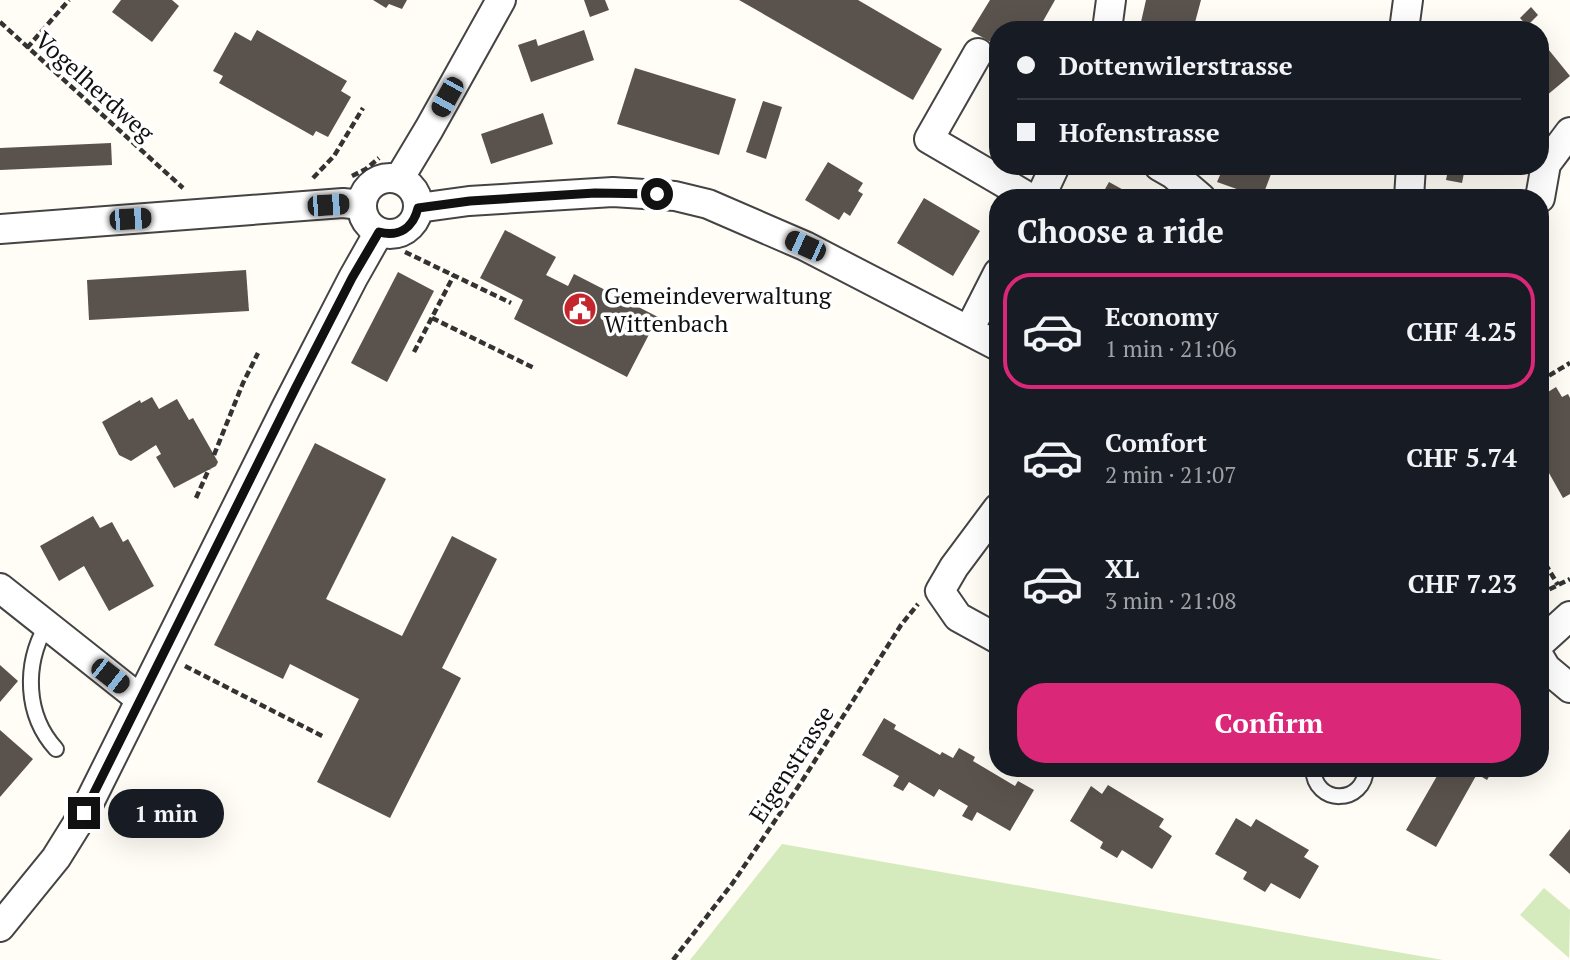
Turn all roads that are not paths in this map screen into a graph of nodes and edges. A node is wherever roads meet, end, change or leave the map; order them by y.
1 (501, 0) edge
2 (1111, 0) edge
3 (1408, 0) edge
4 (1108, 21) edge
5 (1405, 21) edge
6 (978, 54) dead end
7 (1570, 132) edge
8 (1549, 160) edge
9 (989, 174) edge
10 (991, 175) edge
11 (1174, 175) edge
12 (399, 179) junction
13 (1015, 189) edge
14 (1190, 189) edge
15 (362, 205) junction
16 (418, 208) junction
17 (0, 229) edge
18 (379, 232) junction
19 (989, 291) edge
20 (969, 330) junction
21 (989, 341) edge
22 (989, 520) edge
23 (0, 589) edge
24 (1570, 616) edge
25 (46, 626) junction
26 (989, 634) edge
27 (1549, 635) edge
28 (1549, 670) edge
29 (1570, 688) edge
30 (140, 699) junction
31 (56, 749) dead end
32 (1314, 777) edge
33 (1364, 777) edge
34 (0, 926) edge

1 - 12 street
2 - 4 street
3 - 5 street
6 - 9 street
7 - 8 street
10 - 13 street
11 - 14 street
12 - 15 street
12 - 16 street
15 - 17 street
15 - 18 street
16 - 18 street
16 - 20 street
18 - 30 street
19 - 20 street
20 - 21 street
22 - 26 street
23 - 25 street
24 - 27 street
25 - 30 street
25 - 31 lane
28 - 29 street
30 - 34 street
32 - 33 lane

